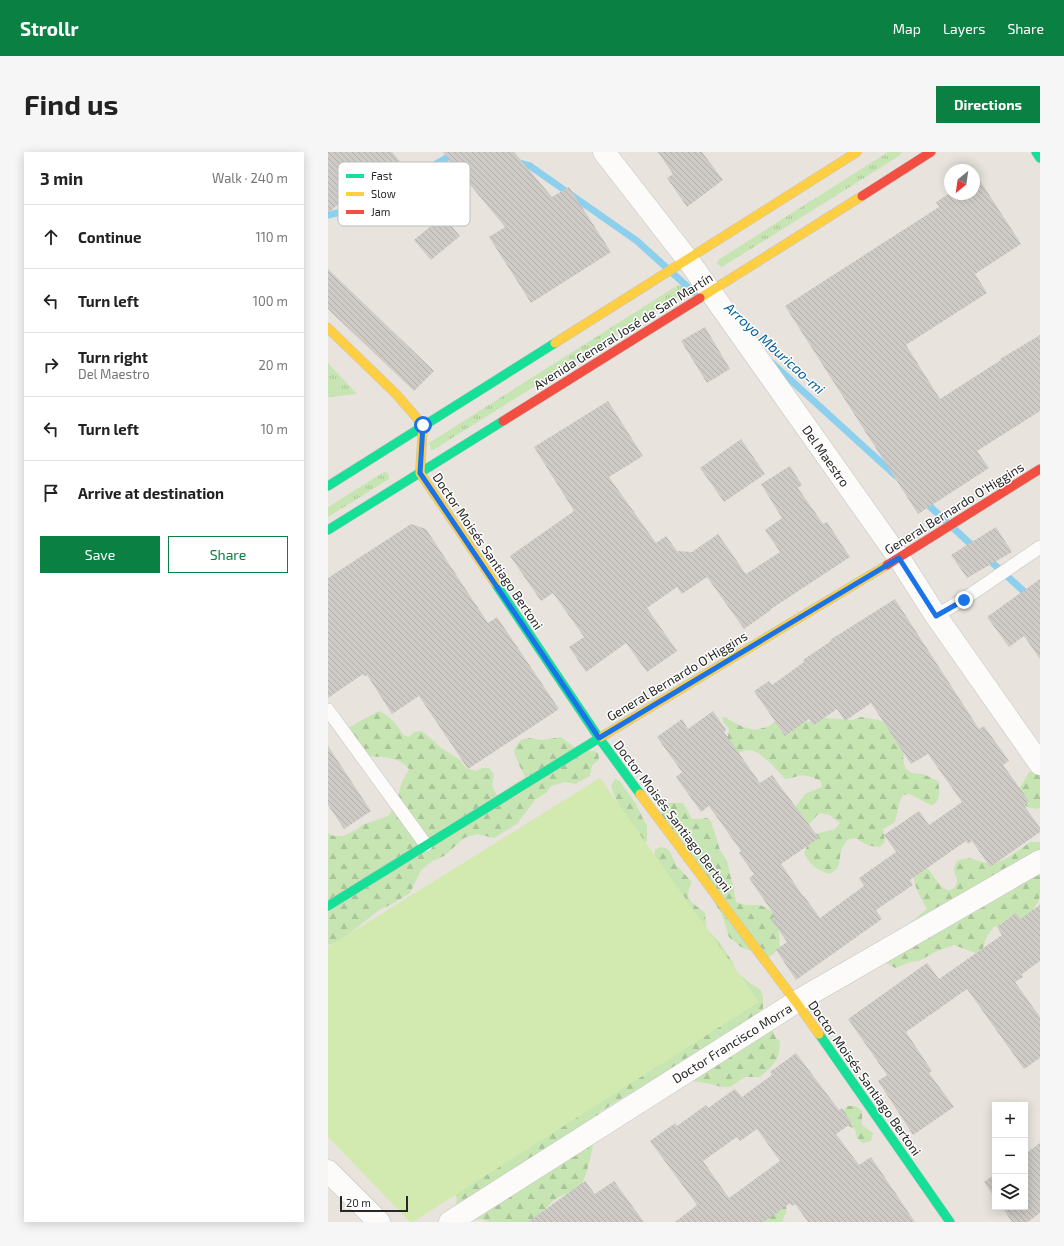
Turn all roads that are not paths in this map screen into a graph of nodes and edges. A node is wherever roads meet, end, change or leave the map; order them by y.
1 (604, 152) edge
2 (857, 152) edge
3 (931, 152) edge
4 (1036, 152) edge
5 (903, 158) dead end
6 (1040, 158) edge
7 (892, 176) junction
8 (688, 260) junction
9 (710, 292) junction
10 (328, 328) edge
11 (423, 425) junction
12 (1040, 469) edge
13 (420, 473) junction
14 (328, 486) edge
15 (328, 530) edge
16 (1040, 547) edge
17 (899, 558) junction
18 (936, 616) junction
19 (328, 710) edge
20 (599, 738) junction
21 (1040, 764) edge
22 (426, 845) junction
23 (1040, 860) edge
24 (328, 906) edge
25 (796, 1002) junction
26 (328, 1171) edge
27 (379, 1222) edge
28 (450, 1222) edge
29 (950, 1222) edge

1 - 8 street, Del Maestro
2 - 8 main road, Avenida General José de San Martín
3 - 7 main road, Avenida General José de San Martín
4 - 6 main road
5 - 7 main road
7 - 9 main road, Avenida General José de San Martín
8 - 9 street, Del Maestro
8 - 11 main road, Avenida General José de San Martín
9 - 13 main road, Avenida General José de San Martín
9 - 17 street, Del Maestro
10 - 11 main road
11 - 13 main road, Doctor Moisés Santiago Bertoni
11 - 14 main road, Avenida General José de San Martín
12 - 17 main road, General Bernardo O'Higgins
13 - 15 main road, Avenida General José de San Martín
13 - 20 main road, Doctor Moisés Santiago Bertoni
16 - 18 lane
17 - 18 street, Del Maestro
17 - 20 main road, General Bernardo O'Higgins
18 - 21 street, Del Maestro
19 - 22 lane
20 - 22 main road, General Bernardo O'Higgins
20 - 25 main road, Doctor Moisés Santiago Bertoni
22 - 24 main road, General Bernardo O'Higgins
23 - 25 street, Doctor Francisco Morra
25 - 28 street, Doctor Francisco Morra
25 - 29 main road, Doctor Moisés Santiago Bertoni
26 - 27 street

